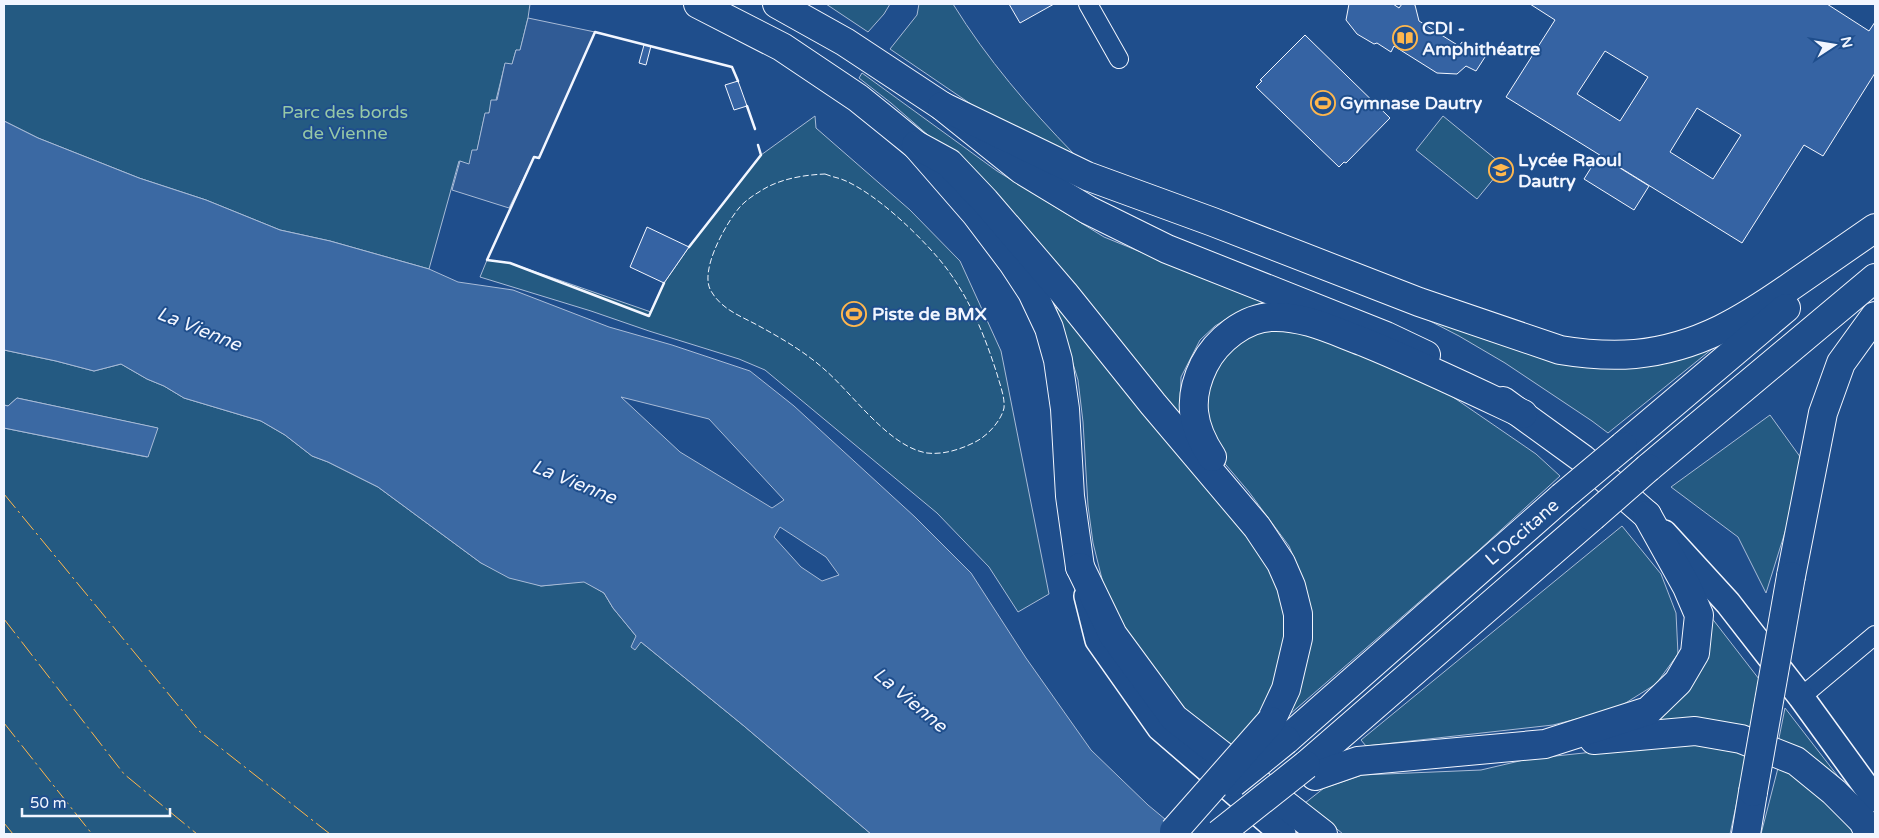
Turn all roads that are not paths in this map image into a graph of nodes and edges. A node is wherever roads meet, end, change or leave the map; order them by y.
1 (698, 4) edge
2 (777, 4) edge
3 (1088, 4) edge
4 (1120, 59) dead end
5 (942, 106) junction
6 (916, 145) junction
7 (1875, 228) edge
8 (1875, 233) edge
9 (1875, 278) edge
10 (1875, 316) edge
11 (1523, 414) junction
12 (1234, 501) junction
13 (1647, 515) junction
14 (1080, 567) junction
15 (1875, 635) edge
16 (1801, 697) junction
17 (1278, 730) junction
18 (1545, 744) junction
19 (1310, 771) junction
20 (1875, 798) edge
21 (1172, 833) edge
22 (1219, 834) edge
23 (1224, 834) edge
24 (1282, 834) edge
25 (1323, 834) edge
26 (1746, 834) edge
27 (1869, 834) edge

1 - 6 main road
2 - 5 main road
3 - 4 street
5 - 7 main road
5 - 11 main road
6 - 12 main road
6 - 14 main road
8 - 17 main road, L'Occitane, bridge
9 - 19 main road, L'Occitane, bridge
10 - 26 main road, bridge
11 - 12 main road
11 - 13 main road
12 - 17 main road
13 - 16 main road
13 - 18 main road
14 - 24 main road
14 - 25 main road
15 - 16 street
16 - 20 main road
17 - 21 main road, bridge
18 - 19 main road
18 - 27 main road
19 - 22 main road, L'Occitane, bridge
19 - 23 main road, bridge

